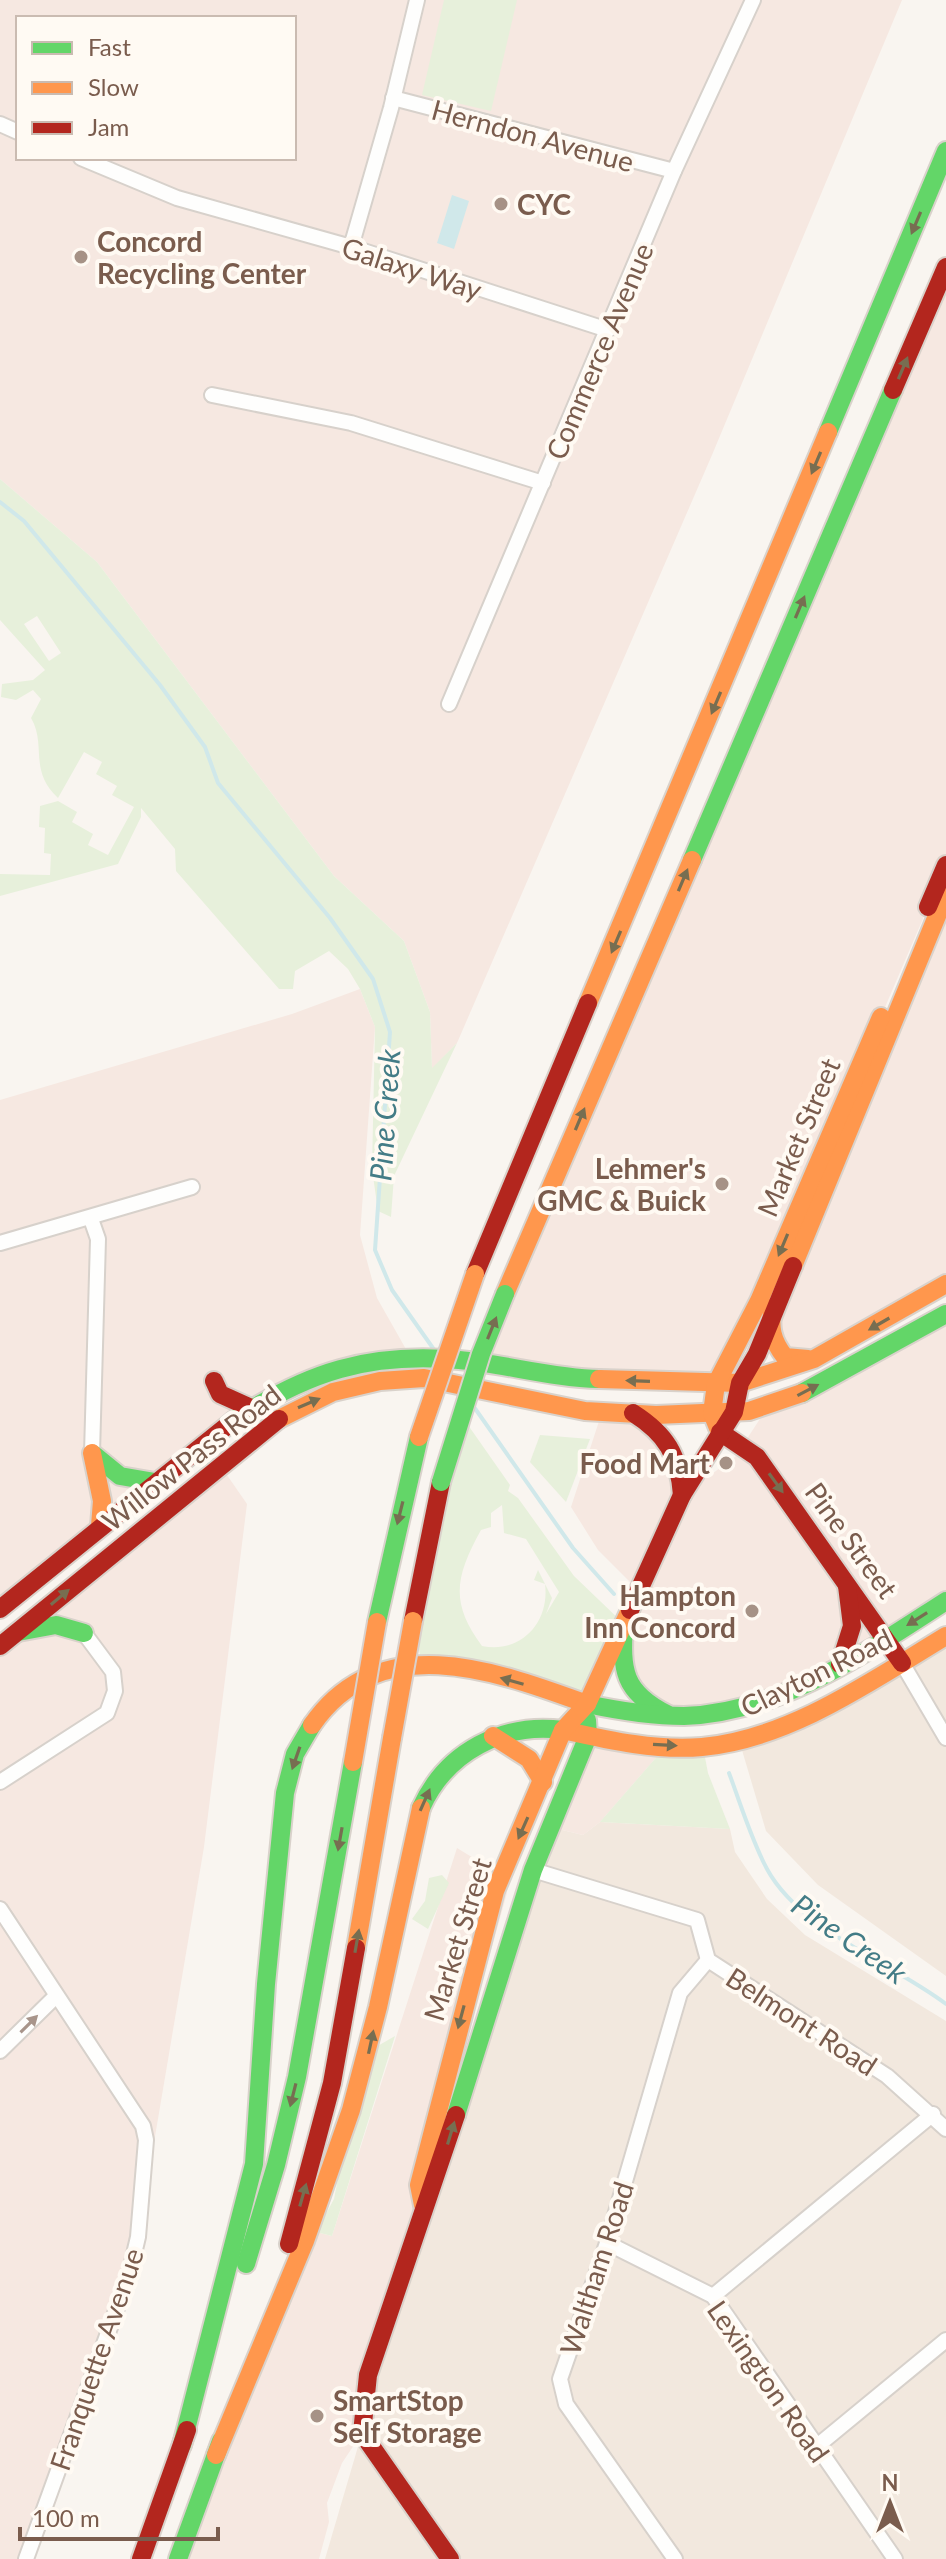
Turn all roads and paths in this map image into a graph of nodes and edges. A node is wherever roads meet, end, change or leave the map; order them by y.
1 (417, 0) edge
2 (753, 0) edge
3 (393, 98) junction
4 (946, 151) edge
5 (86, 160) edge
6 (674, 171) junction
7 (351, 247) junction
8 (946, 267) edge
9 (608, 330) junction
10 (212, 395) dead end
11 (543, 483) junction
12 (449, 704) dead end
13 (946, 865) edge
14 (946, 894) edge
15 (856, 1111) junction
16 (816, 1167) junction
17 (192, 1187) dead end
18 (91, 1219) junction
19 (807, 1226) junction
20 (0, 1243) edge
21 (946, 1284) edge
22 (773, 1307) junction
23 (943, 1317) edge
24 (814, 1359) junction
25 (214, 1381) dead end
26 (740, 1383) junction
27 (716, 1384) junction
28 (251, 1408) junction
29 (734, 1412) junction
30 (632, 1413) junction
31 (712, 1413) junction
32 (720, 1432) junction
33 (92, 1453) junction
34 (155, 1482) junction
35 (682, 1495) junction
36 (100, 1526) junction
37 (845, 1578) junction
38 (946, 1601) edge
39 (0, 1609) edge
40 (624, 1624) junction
41 (17, 1632) junction
42 (84, 1633) joint
43 (946, 1636) edge
44 (888, 1638) junction
45 (0, 1646) edge
46 (902, 1663) junction
47 (840, 1664) junction
48 (587, 1704) junction
49 (671, 1716) junction
50 (563, 1730) junction
51 (493, 1736) junction
52 (588, 1736) junction
53 (946, 1738) edge
54 (0, 1782) edge
55 (543, 1782) junction
56 (533, 1870) junction
57 (0, 1909) edge
58 (708, 1960) junction
59 (56, 1996) junction
60 (0, 2051) edge
61 (933, 2114) junction
62 (946, 2129) edge
63 (423, 2205) junction
64 (607, 2243) junction
65 (713, 2296) junction
66 (946, 2340) edge
67 (182, 2445) junction
68 (816, 2447) junction
69 (216, 2455) junction
70 (26, 2559) edge
71 (141, 2559) edge
72 (178, 2559) edge
73 (450, 2559) edge
74 (675, 2559) edge
75 (895, 2559) edge

1 - 3 street
2 - 6 street, Commerce Avenue
3 - 6 street, Herndon Avenue
3 - 7 street
4 -> 67 main road, bridge
5 - 7 street, Galaxy Way
6 - 9 street, Commerce Avenue
7 - 9 street, Galaxy Way
69 -> 8 main road, bridge
9 - 11 street, Commerce Avenue
10 - 11 street
11 - 12 street, Commerce Avenue
13 - 16 main road, Market Street
14 - 15 main road, Market Street
15 - 16 main road
15 - 19 main road, Market Street
16 - 19 main road
16 -> 27 main road, Market Street
17 - 18 street
18 - 20 street
18 - 33 street
19 - 22 main road, Market Street
21 -> 24 main road, Willow Pass Road
22 - 24 main road
22 - 26 main road, Market Street
29 -> 23 main road, Willow Pass Road
24 - 26 main road, Willow Pass Road
25 - 28 main road
26 - 27 main road, Willow Pass Road
26 - 29 main road, Market Street
27 -> 28 main road, Willow Pass Road, bridge
27 - 31 main road, Market Street
28 - 34 main road, Willow Pass Road
29 - 31 main road, Willow Pass Road
29 - 32 main road, Market Street
30 - 31 main road, Willow Pass Road
30 - 35 main road
41 -> 30 main road, Willow Pass Road
31 - 32 main road
32 - 35 main road, Market Street
32 -> 37 main road, Pine Street
33 - 34 main road
33 - 36 main road
34 - 36 main road, Willow Pass Road
35 - 40 main road, Market Street
36 - 39 main road, Willow Pass Road
37 - 44 main road, Pine Street
37 - 47 main road
38 -> 44 main road, Clayton Road
40 - 48 main road, Market Street
40 - 49 main road
41 - 42 main road
41 - 45 main road, Willow Pass Road
42 - 54 street
43 - 46 main road, Clayton Road
44 - 46 main road, Pine Street
44 - 47 main road, Clayton Road
52 -> 46 main road, Clayton Road
46 - 53 street, Pine Street
47 - 49 main road, Clayton Road
48 - 49 main road, Clayton Road
48 - 50 main road, Market Street
48 - 52 main road, Market Street
48 -> 67 main road, Clayton Road
50 - 51 main road, Clayton Road
50 - 52 main road, Clayton Road
50 - 55 main road, Market Street
51 - 55 main road
69 -> 51 main road
52 - 56 main road, Market Street
55 -> 63 main road, Market Street
56 - 58 street, Belmont Road
63 -> 56 main road, Market Street
57 - 59 street, Franquette Avenue
58 - 61 street, Belmont Road
58 - 64 street, Waltham Road
60 -> 59 street
59 - 70 street, Franquette Avenue
61 - 62 street, Belmont Road
61 - 65 street
63 - 73 main road, Market Street
64 - 65 street, Lexington Road
64 - 74 street, Waltham Road
65 - 68 street, Lexington Road
66 - 68 street
67 - 71 main road
68 - 75 street, Lexington Road
69 - 72 main road

